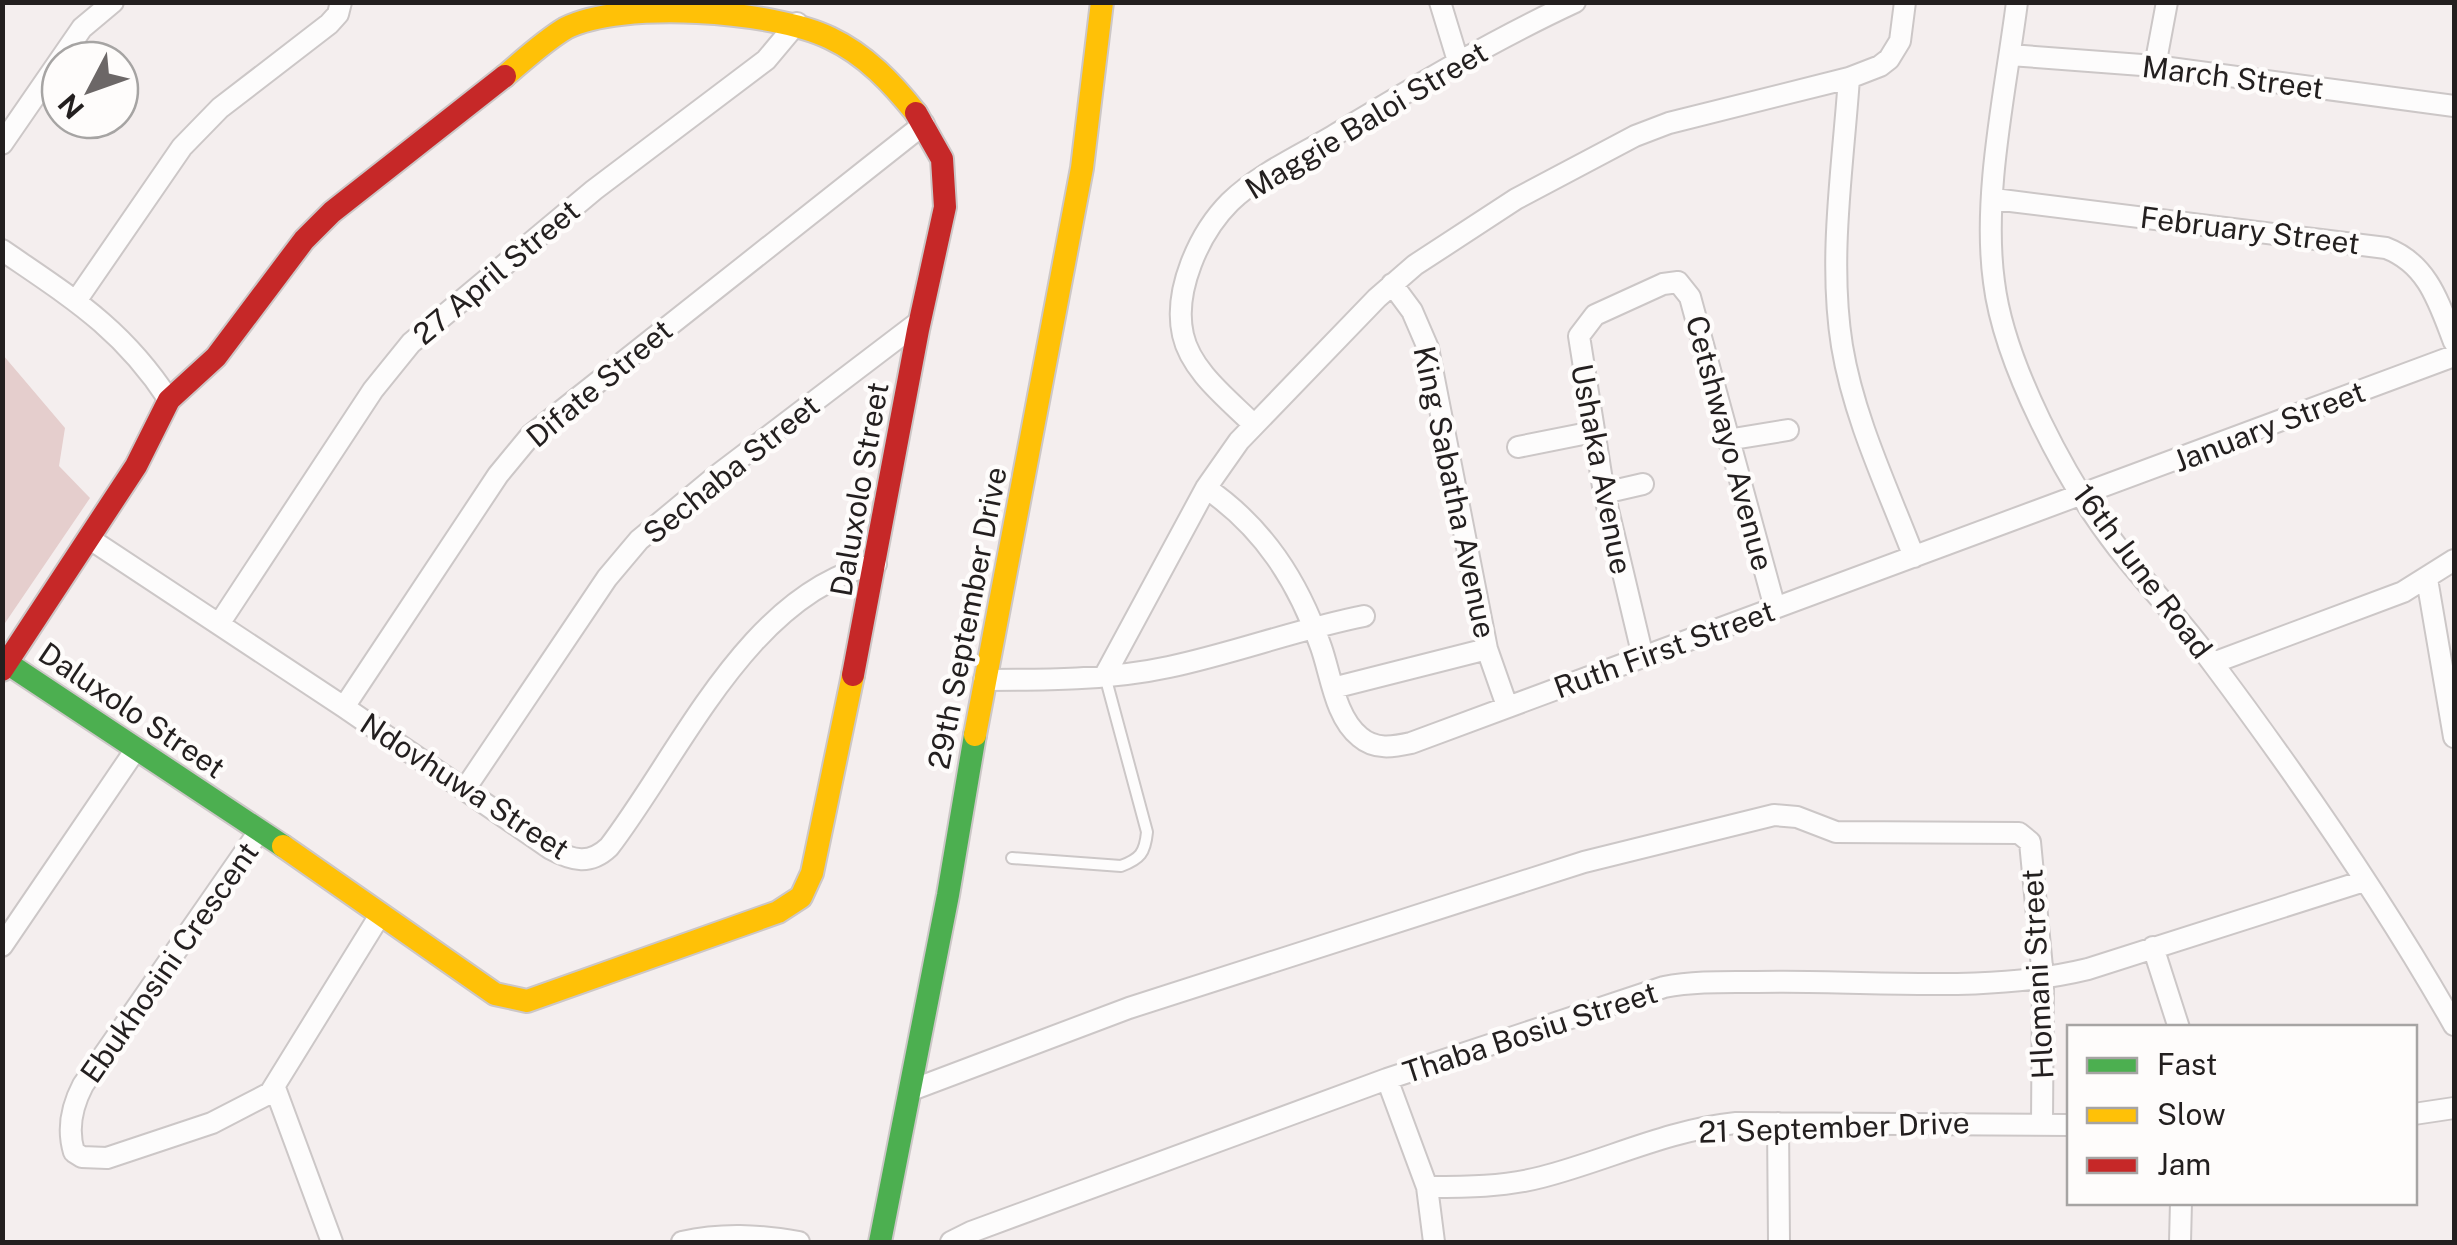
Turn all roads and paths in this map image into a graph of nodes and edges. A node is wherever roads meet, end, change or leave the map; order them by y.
1 (113, 2) edge
2 (342, 2) edge
3 (1102, 2) edge
4 (1440, 2) edge
5 (1575, 2) edge
6 (1905, 2) edge
7 (2017, 2) edge
8 (2167, 2) edge
9 (797, 23) junction
10 (2010, 55) junction
11 (1458, 61) junction
12 (2154, 66) junction
13 (1849, 78) junction
14 (2454, 106) edge
15 (924, 124) junction
16 (2, 144) edge
17 (1994, 199) junction
18 (2, 250) edge
19 (1678, 282) joint
20 (1392, 284) junction
21 (76, 301) junction
22 (920, 321) junction
23 (2454, 342) edge
24 (2454, 356) edge
25 (169, 400) junction
26 (1253, 424) junction
27 (1788, 430) dead end
28 (1593, 432) junction
29 (1727, 440) junction
30 (1518, 447) dead end
31 (1643, 484) dead end
32 (1206, 488) junction
33 (1604, 493) junction
34 (2083, 496) junction
35 (90, 538) junction
36 (1914, 557) junction
37 (2454, 560) edge
38 (876, 564) junction
39 (2427, 579) junction
40 (1775, 608) junction
41 (1364, 616) dead end
42 (219, 624) junction
43 (1312, 626) junction
44 (1487, 648) junction
45 (1643, 656) junction
46 (2212, 662) junction
47 (5, 666) edge
48 (1105, 675) junction
49 (984, 680) junction
50 (1333, 688) junction
51 (344, 706) junction
52 (1507, 706) junction
53 (2454, 737) edge
54 (136, 749) junction
55 (466, 789) junction
56 (260, 830) junction
57 (1012, 858) dead end
58 (2364, 882) junction
59 (380, 915) junction
60 (2, 946) edge
61 (2152, 948) junction
62 (2043, 978) junction
63 (2454, 1024) edge
64 (2178, 1025) edge
65 (1387, 1079) junction
66 (275, 1088) junction
67 (909, 1091) junction
68 (2454, 1108) edge
69 (2417, 1114) edge
70 (1778, 1123) junction
71 (2042, 1123) junction
72 (2067, 1125) edge
73 (1426, 1188) junction
74 (2180, 1205) edge
75 (332, 1242) edge
76 (682, 1242) edge
77 (799, 1242) edge
78 (880, 1242) edge
79 (952, 1242) edge
80 (1434, 1242) edge
81 (1779, 1242) edge
82 (2180, 1242) edge

1 - 16 street
2 - 21 street
3 - 49 street, 29th September Drive
4 - 11 street
5 - 11 street, Maggie Baloi Street
6 - 13 street
7 - 10 street, 16th June Road
8 - 12 street
9 - 15 street, Daluxolo Street
9 - 25 street, Daluxolo Street
9 - 42 street, 27 April Street
10 - 12 street, March Street
10 - 17 street, 16th June Road
11 - 26 street, Maggie Baloi Street
12 - 14 street, March Street
13 - 20 street
13 - 36 street
15 - 22 street, Daluxolo Street
15 - 51 street, Difate Street
17 - 23 street, February Street
17 - 34 street, 16th June Road
18 - 21 street
19 - 28 street, Ushaka Avenue
19 - 29 street, Cetshwayo Avenue
20 - 26 street
20 - 44 street, King Sabatha Avenue
21 - 25 street
22 - 38 street, Daluxolo Street
22 - 55 street, Sechaba Street
24 - 34 street, January Street
25 - 35 street
26 - 32 street
27 - 29 street
28 - 30 street
28 - 33 street, Ushaka Avenue
29 - 40 street, Cetshwayo Avenue
31 - 33 street
32 - 43 street, Ruth First Street
32 - 48 street
33 - 45 street, Ushaka Avenue
34 - 36 street, Ruth First Street
34 - 46 street, 16th June Road
35 - 42 street, Ndovhuwa Street
35 - 47 street
36 - 40 street, Ruth First Street
37 - 39 street
38 - 55 street, Ndovhuwa Street
38 - 59 street, Daluxolo Street
39 - 46 street
39 - 53 street
40 - 45 street, Ruth First Street
41 - 43 street
42 - 51 street, Ndovhuwa Street
43 - 48 street
43 - 50 street, Ruth First Street
44 - 50 street
44 - 52 street, King Sabatha Avenue
45 - 52 street, Ruth First Street
46 - 58 street, 16th June Road
47 - 54 street, Daluxolo Street
48 - 49 street
48 - 57 lane
49 - 67 street, 29th September Drive
50 - 52 street, Ruth First Street
51 - 55 street, Ndovhuwa Street
54 - 56 street, Daluxolo Street
54 - 60 street
56 - 59 street, Daluxolo Street
56 - 66 street, Ebukhosini Crescent
58 - 61 street, Thaba Bosiu Street
58 - 63 street, 16th June Road
59 - 66 street, Ebukhosini Crescent
61 - 62 street, Thaba Bosiu Street
61 - 64 street
62 - 65 street, Thaba Bosiu Street
62 - 67 street, Hlomani Street
62 - 71 street, Hlomani Street
65 - 73 street
65 - 79 street, Thaba Bosiu Street
66 - 75 street
67 - 78 street, 29th September Drive
68 - 69 street
70 - 71 street, 21 September Drive
70 - 73 street, 21 September Drive
70 - 81 street
71 - 72 street, 21 September Drive
73 - 80 street
74 - 82 street
76 - 77 street

